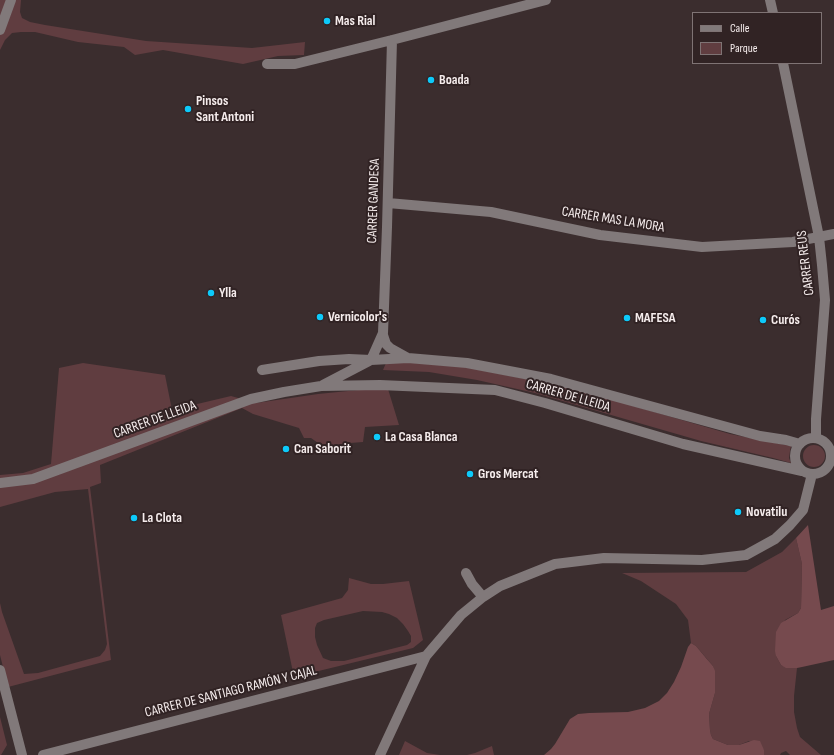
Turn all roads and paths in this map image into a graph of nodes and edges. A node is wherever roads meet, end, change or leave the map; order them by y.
1 (11, 0) edge
2 (546, 0) edge
3 (770, 0) edge
4 (773, 12) edge
5 (0, 30) edge
6 (392, 40) junction
7 (267, 64) dead end
8 (783, 64) edge
9 (388, 203) junction
10 (834, 234) edge
11 (819, 237) junction
12 (383, 335) junction
13 (408, 358) junction
14 (371, 360) junction
15 (262, 370) dead end
16 (321, 386) junction
17 (816, 438) junction
18 (800, 444) junction
19 (831, 445) edge
20 (830, 470) edge
21 (807, 473) junction
22 (0, 483) edge
23 (466, 573) dead end
24 (483, 597) junction
25 (426, 656) junction
26 (0, 670) edge
27 (22, 755) edge
28 (43, 755) edge
29 (380, 755) edge

1 - 5 street
2 - 6 street
3 - 4 street
6 - 7 street
6 - 9 street, CARRER GANDESA
8 - 11 street, CARRER REUS
9 - 11 street, CARRER MAS LA MORA
9 - 12 street, CARRER GANDESA
10 - 11 street, CARRER MAS LA MORA
11 - 17 street, CARRER REUS
12 - 13 street
12 - 14 street, CARRER GANDESA
13 - 14 street, CARRER DE LLEIDA
13 - 18 street, CARRER DE LLEIDA
14 - 15 street, CARRER DE LLEIDA
14 - 16 street, CARRER DE LLEIDA
16 - 21 street, CARRER DE LLEIDA
16 - 22 street, CARRER DE LLEIDA
17 - 18 street
17 - 19 street
18 - 21 street
19 - 20 street
20 - 21 street
21 - 24 street
23 - 24 street
24 - 25 street
25 - 28 street, CARRER DE SANTIAGO RAMÓN Y CAJAL
25 - 29 street
26 - 27 street

